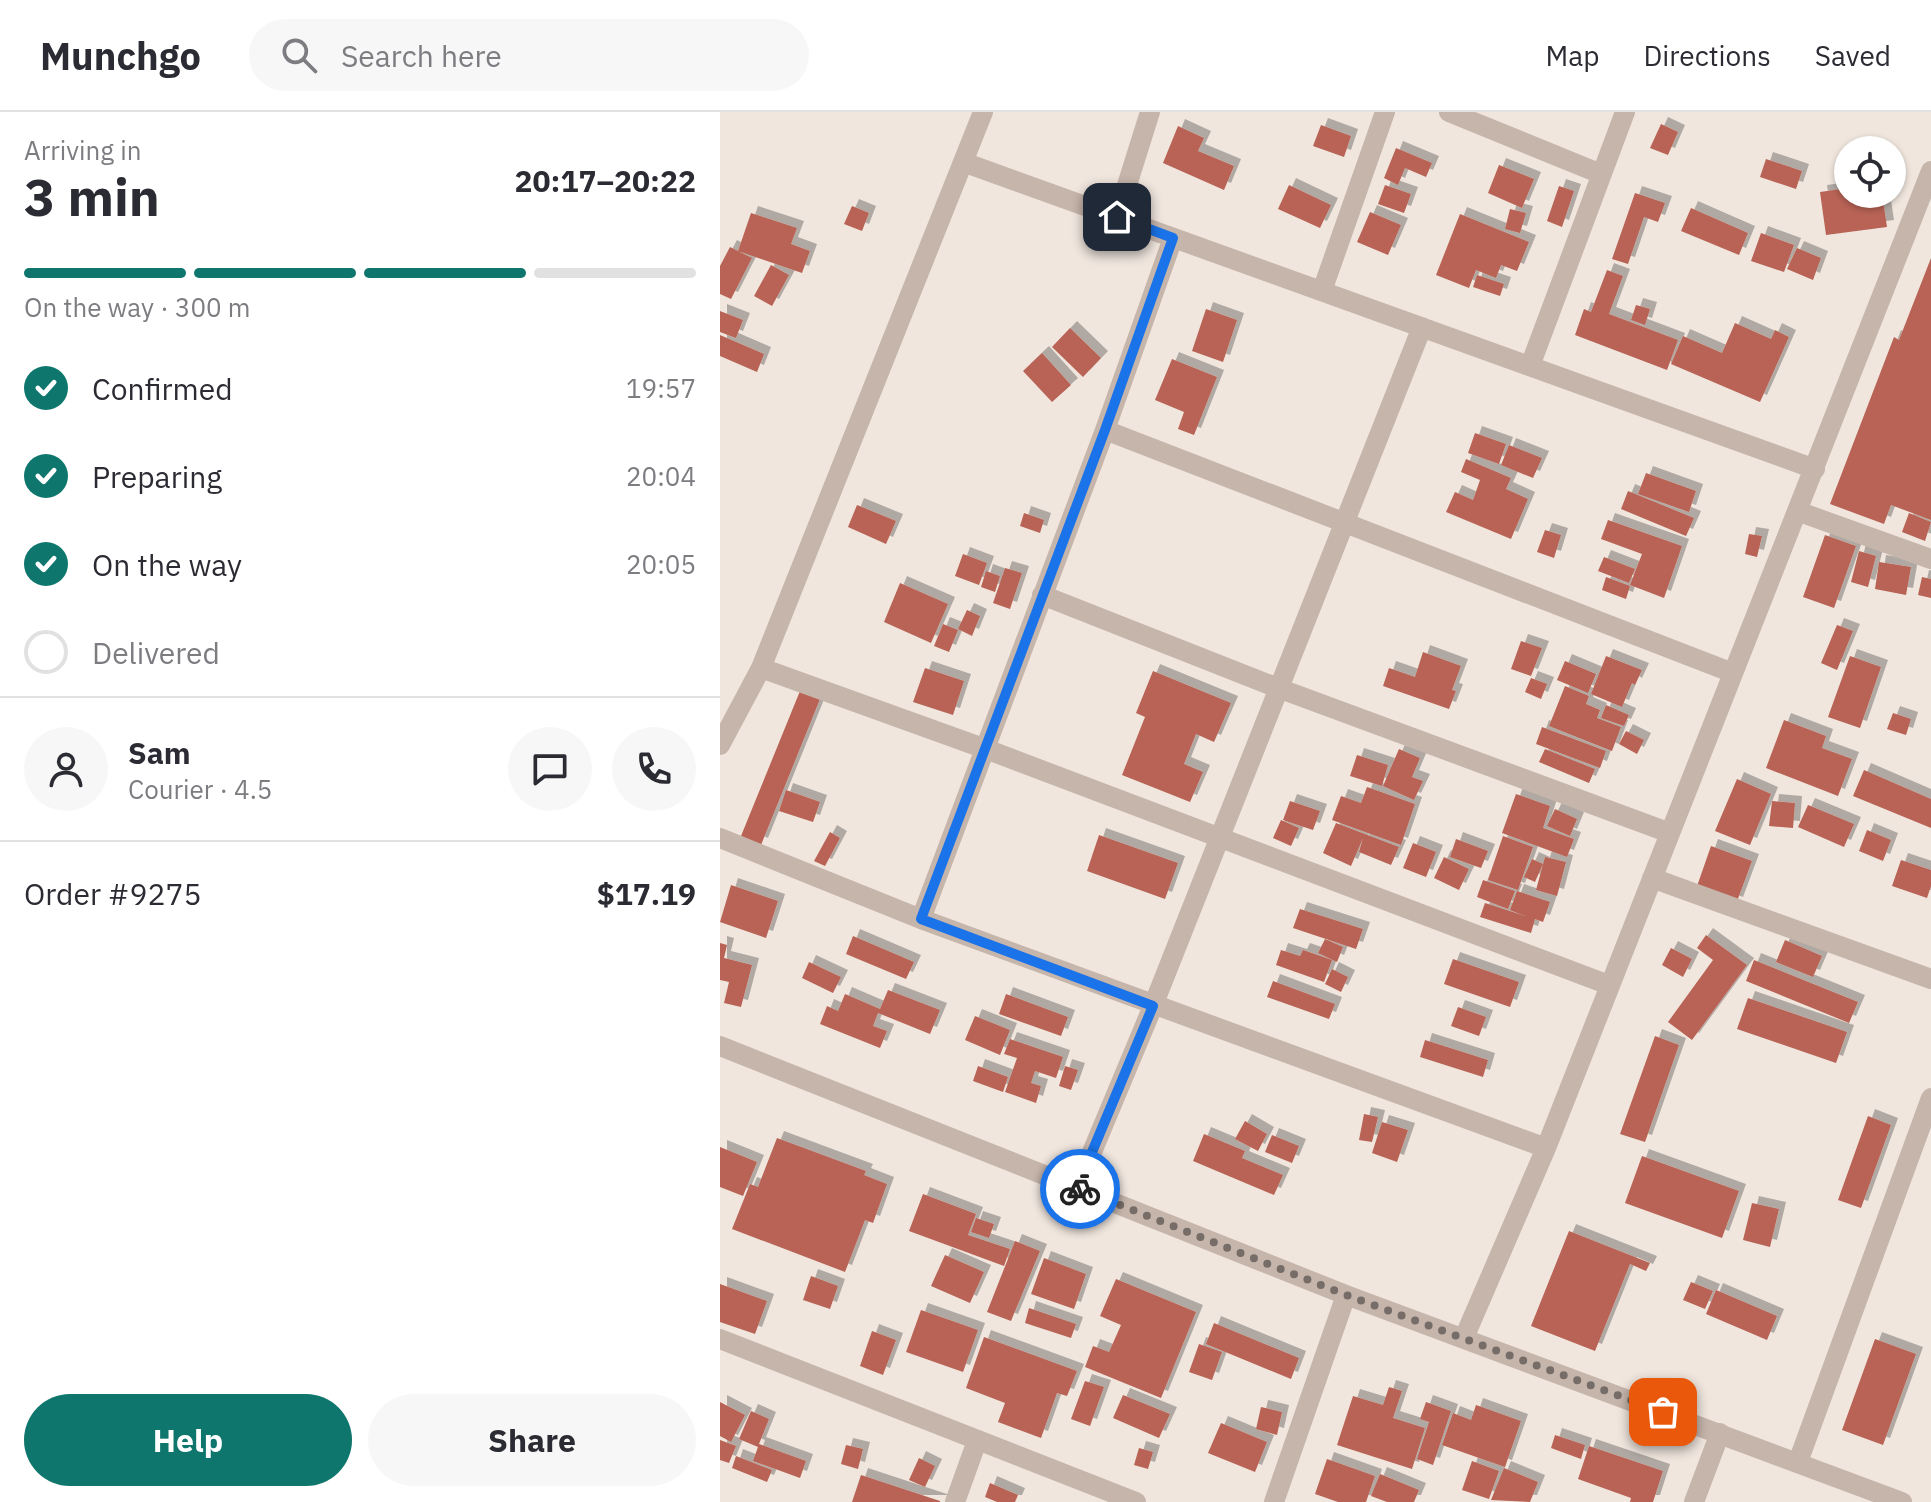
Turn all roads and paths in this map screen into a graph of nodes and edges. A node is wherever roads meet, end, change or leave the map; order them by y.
1 (983, 112) edge
2 (1150, 112) edge
3 (1385, 112) edge
4 (1449, 112) edge
5 (1625, 112) edge
6 (963, 162) junction
7 (1931, 171) edge
8 (1601, 174) junction
9 (1117, 217) junction
10 (1173, 238) junction
11 (1322, 291) junction
12 (1422, 327) junction
13 (1530, 366) junction
14 (1105, 430) junction
15 (1815, 469) junction
16 (1797, 511) junction
17 (1343, 524) junction
18 (1931, 559) edge
19 (1042, 595) junction
20 (761, 668) junction
21 (1733, 673) junction
22 (1278, 688) junction
23 (720, 745) edge
24 (983, 748) junction
25 (1670, 833) junction
26 (720, 838) edge
27 (1218, 838) junction
28 (1652, 878) junction
29 (921, 919) junction
30 (1931, 979) edge
31 (1609, 985) junction
32 (1153, 1006) junction
33 (720, 1046) edge
34 (1930, 1104) edge
35 (1546, 1148) junction
36 (1077, 1188) junction
37 (1346, 1295) junction
38 (1464, 1338) junction
39 (720, 1339) edge
40 (1720, 1433) junction
41 (977, 1441) junction
42 (1798, 1462) junction
43 (955, 1502) edge
44 (1136, 1502) edge
45 (1274, 1502) edge
46 (1694, 1502) edge
47 (1902, 1502) edge

1 - 6 street
2 - 9 street
3 - 11 street
4 - 8 street
5 - 8 street
6 - 9 street
6 - 20 street
7 - 15 street
8 - 13 street
9 - 10 street
10 - 11 street
10 - 14 street
11 - 12 street
12 - 13 street
12 - 17 street
13 - 15 street
14 - 17 street
14 - 19 street
15 - 16 street
16 - 18 street
16 - 21 street
17 - 21 street
17 - 22 street
19 - 22 street
19 - 24 street
20 - 23 street
20 - 24 street
21 - 25 street
22 - 25 street
22 - 27 street
24 - 27 street
24 - 29 street
25 - 28 street
26 - 29 street
27 - 31 street
27 - 32 street
28 - 30 street
28 - 31 street
29 - 32 street
31 - 35 street
32 - 35 street
32 - 36 street
33 - 36 street
34 - 42 street
35 - 38 street
36 - 37 street
37 - 38 street
37 - 45 street
38 - 40 street
39 - 41 street
40 - 42 street
40 - 46 street
41 - 43 street
41 - 44 street
42 - 47 street

